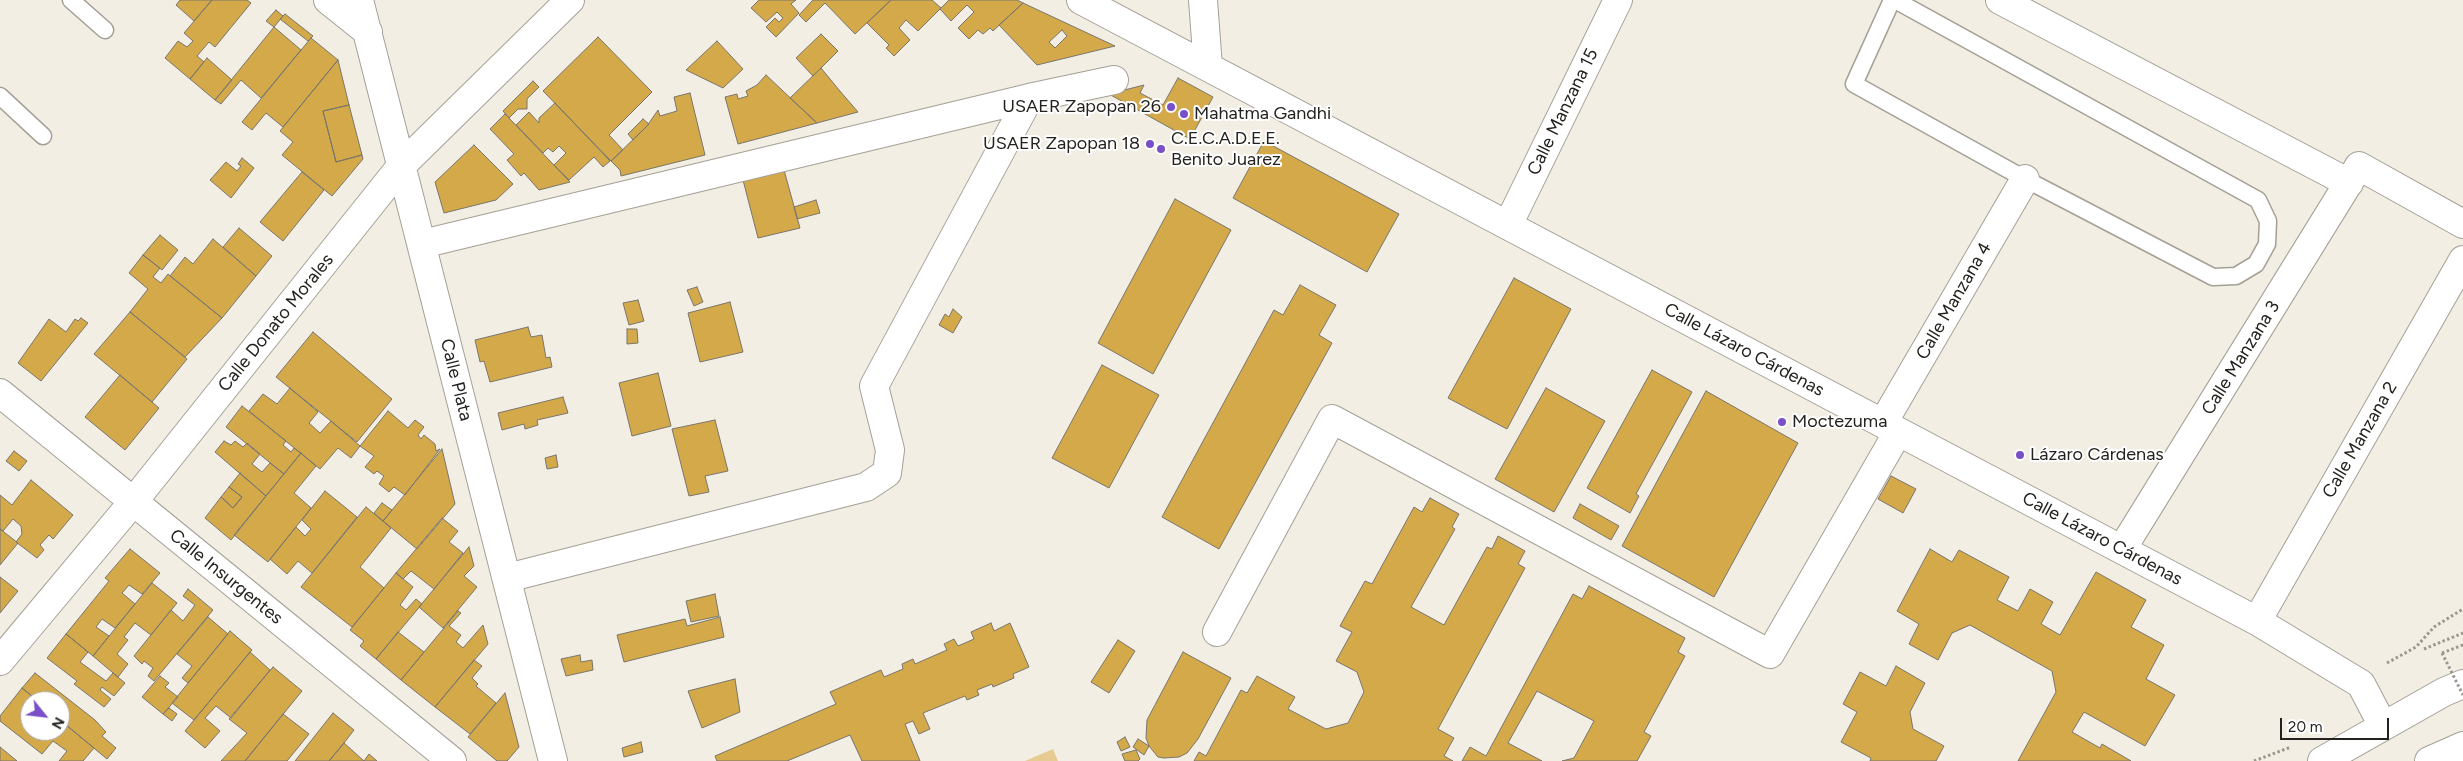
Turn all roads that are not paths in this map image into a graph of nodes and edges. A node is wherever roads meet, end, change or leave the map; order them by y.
1 (71, 0) edge
2 (328, 0) edge
3 (359, 0) edge
4 (570, 0) edge
5 (1081, 0) edge
6 (1203, 0) edge
7 (1618, 0) edge
8 (1893, 0) edge
9 (2000, 0) edge
10 (105, 30) dead end
11 (368, 32) junction
12 (1208, 67) junction
13 (1114, 80) dead end
14 (0, 96) edge
15 (1029, 98) junction
16 (43, 136) dead end
17 (402, 165) junction
18 (2354, 175) junction
19 (2025, 179) junction
20 (2463, 224) edge
21 (1508, 225) junction
22 (422, 244) junction
23 (2463, 260) edge
24 (0, 393) edge
25 (1891, 427) junction
26 (133, 502) junction
27 (2122, 549) junction
28 (507, 578) junction
29 (2257, 621) junction
30 (1217, 632) dead end
31 (0, 661) edge
32 (2463, 684) edge
33 (2383, 726) junction
34 (2463, 746) edge
35 (452, 761) edge
36 (553, 761) edge
37 (2322, 761) edge
38 (2429, 761) edge

1 - 10 lane
2 - 11 street
3 - 11 street, Calle Plata
4 - 17 street, Calle Donato Morales
5 - 12 street, Calle Lázaro Cárdenas
6 - 12 street
7 - 21 street, Calle Manzana 15
8 - 19 lane
8 - 19 lane
9 - 18 street
11 - 17 street, Calle Plata
12 - 21 street, Calle Lázaro Cárdenas
13 - 15 street
14 - 16 lane
15 - 22 street
15 - 28 street
17 - 22 street, Calle Plata
17 - 26 street, Calle Donato Morales
18 - 20 street
18 - 27 street, Calle Manzana 3
19 - 25 street, Calle Manzana 4
21 - 25 street, Calle Lázaro Cárdenas
22 - 28 street, Calle Plata
23 - 29 street, Calle Manzana 2
24 - 26 street, Calle Insurgentes
25 - 27 street, Calle Lázaro Cárdenas
25 - 30 street, Calle Manzana 4
26 - 31 street, Calle Donato Morales
26 - 35 street, Calle Insurgentes
27 - 29 street, Calle Lázaro Cárdenas
28 - 36 street, Calle Plata
29 - 33 street, Calle Lázaro Cárdenas
32 - 33 street
33 - 37 street
34 - 38 street

